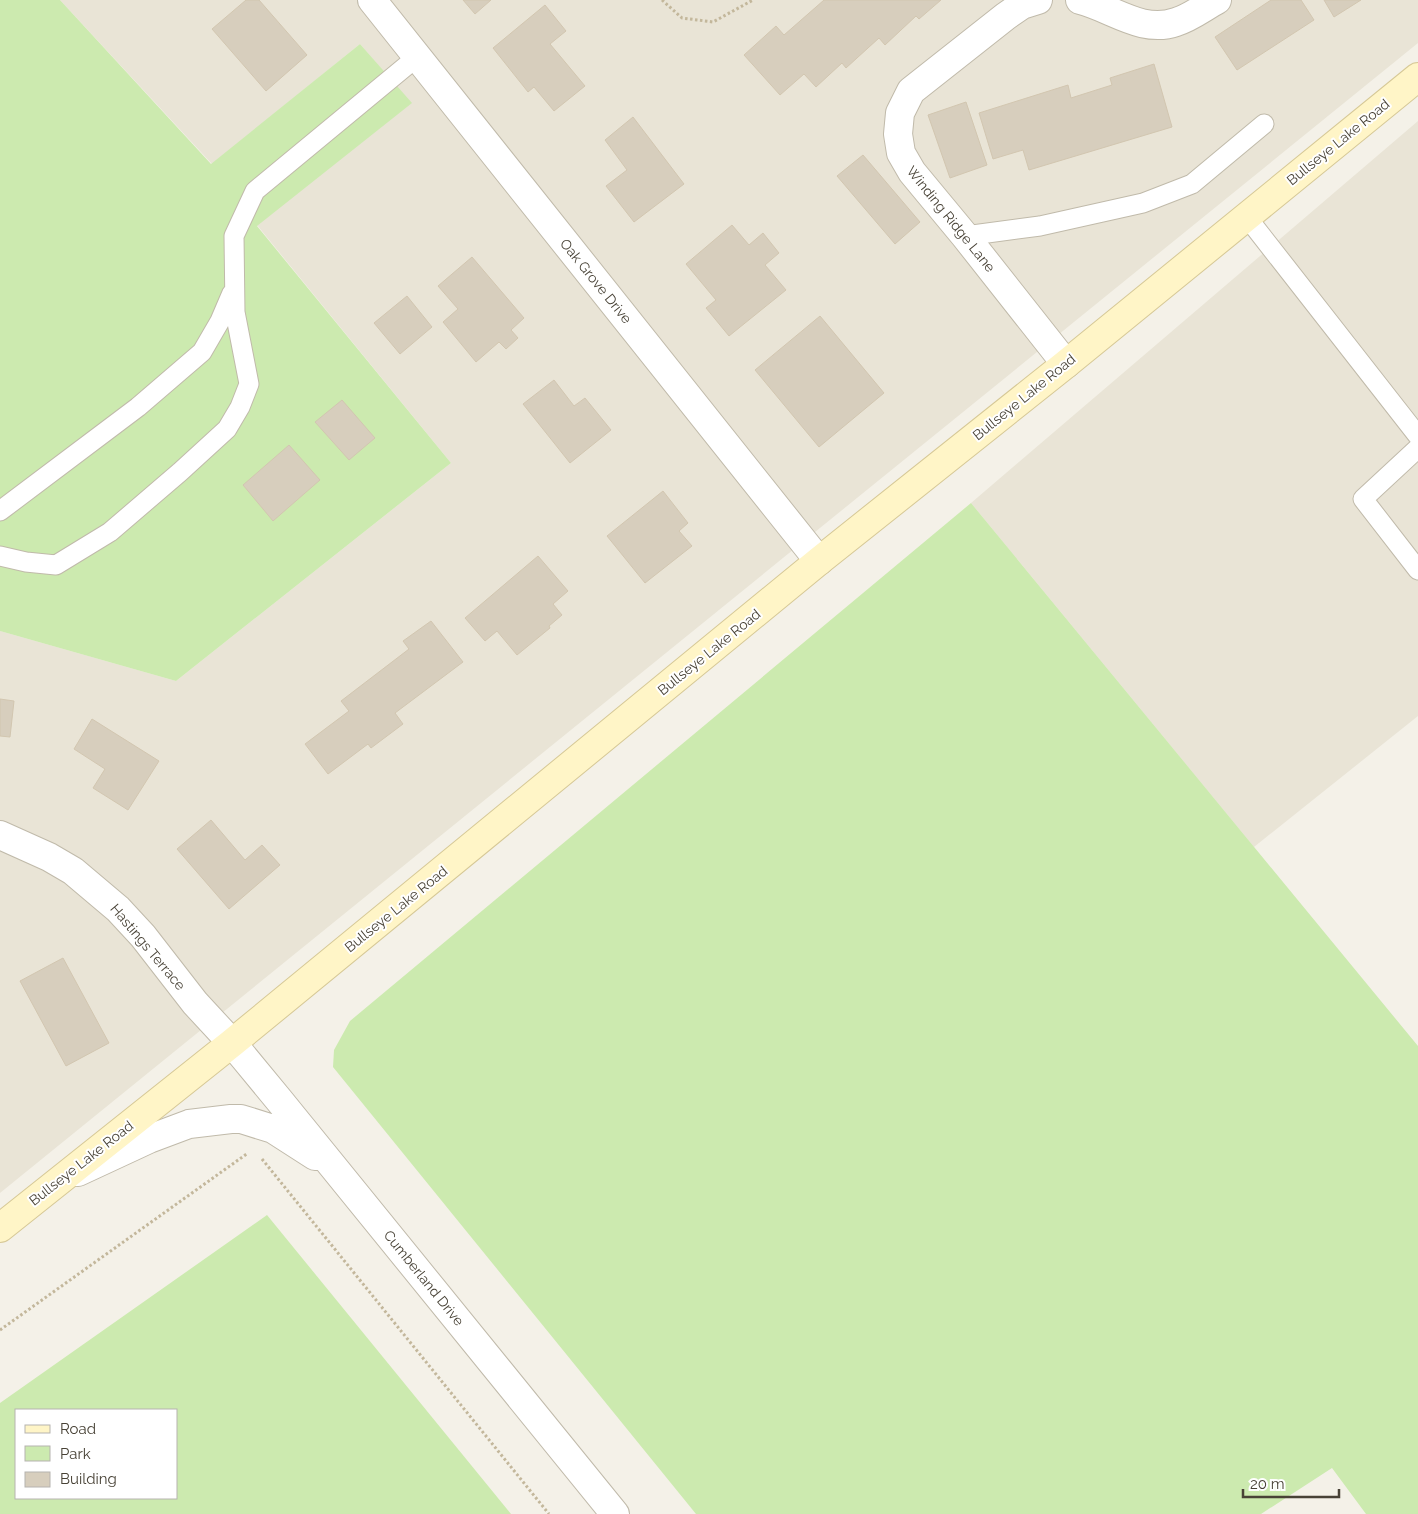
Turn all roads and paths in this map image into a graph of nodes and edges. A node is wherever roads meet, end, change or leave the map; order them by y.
1 (372, 0) edge
2 (662, 0) edge
3 (753, 0) edge
4 (1038, 0) edge
5 (1080, 0) edge
6 (1217, 0) edge
7 (417, 57) junction
8 (1418, 77) edge
9 (1264, 124) dead end
10 (1246, 216) junction
11 (965, 236) junction
12 (235, 288) junction
13 (1066, 364) junction
14 (1418, 436) edge
15 (1418, 448) edge
16 (0, 511) edge
17 (0, 556) edge
18 (819, 562) junction
19 (1418, 570) edge
20 (0, 835) edge
21 (232, 1043) junction
22 (253, 1149) dead end
23 (260, 1157) dead end
24 (336, 1169) junction
25 (57, 1182) junction
26 (0, 1228) edge
27 (0, 1330) edge
28 (549, 1514) edge
29 (615, 1514) edge

1 - 7 street, Oak Grove Drive
2 - 3 path
4 - 11 street, Winding Ridge Lane
5 - 6 street
7 - 12 lane
7 - 18 street, Oak Grove Drive
8 - 10 street, Bullseye Lake Road
9 - 11 lane
10 - 13 street, Bullseye Lake Road
10 - 14 lane
11 - 13 street, Winding Ridge Lane
12 - 16 lane
12 - 17 lane
13 - 18 street, Bullseye Lake Road
15 - 19 lane
18 - 21 street, Bullseye Lake Road
20 - 21 street, Hastings Terrace
21 - 24 street, Cumberland Drive
21 - 25 street, Bullseye Lake Road
22 - 27 path
23 - 28 path
24 - 25 street
24 - 29 street, Cumberland Drive
25 - 26 street, Bullseye Lake Road

